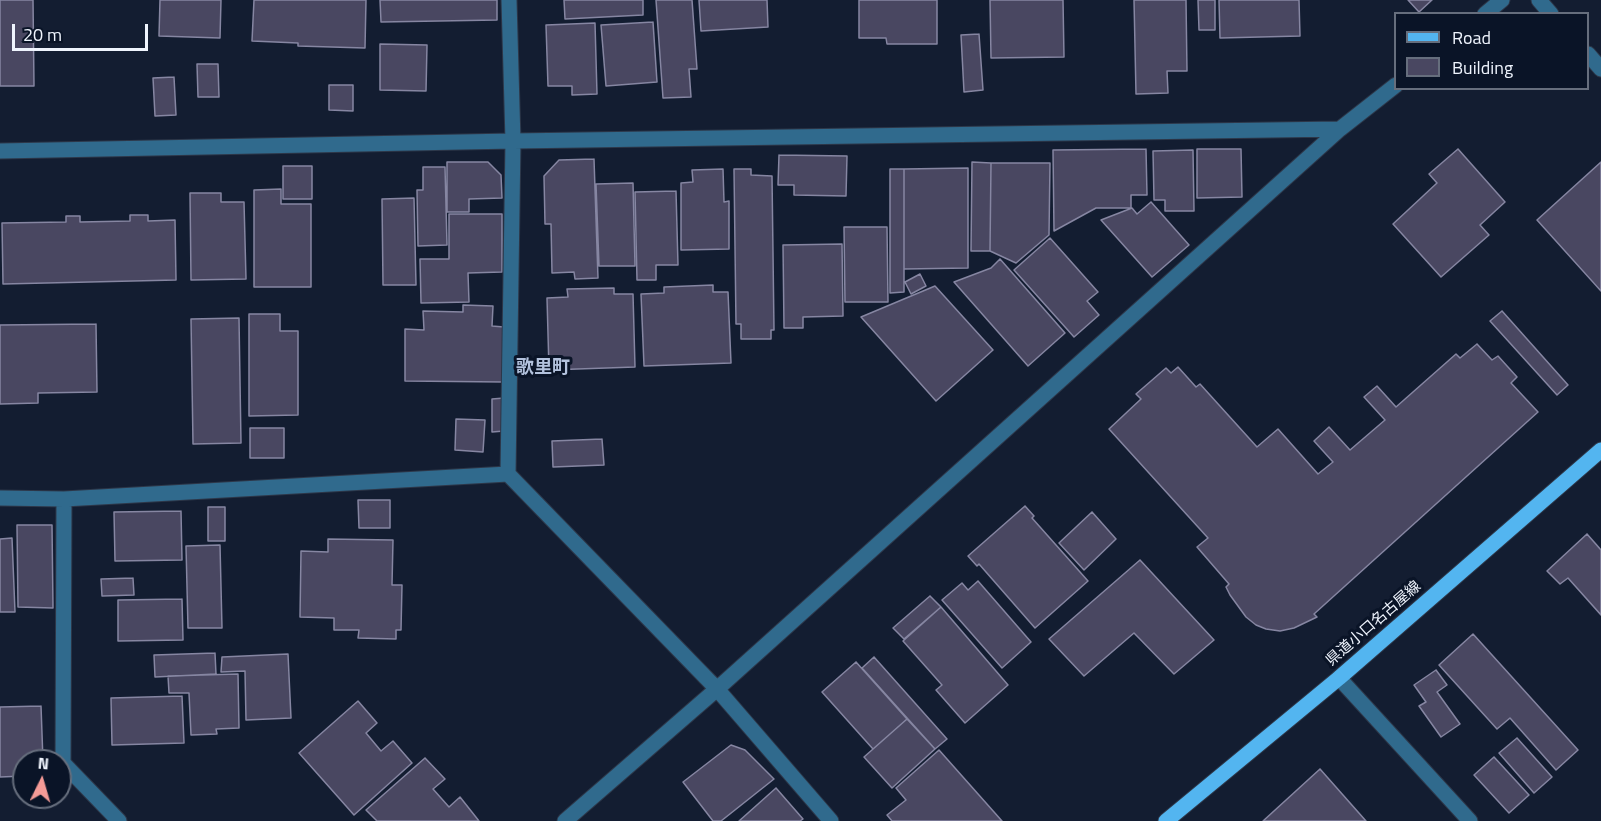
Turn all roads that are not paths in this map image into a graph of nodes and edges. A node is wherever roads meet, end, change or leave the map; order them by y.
1 (509, 0) edge
2 (1502, 0) edge
3 (1539, 0) edge
4 (1487, 12) edge
5 (1549, 12) edge
6 (1589, 56) edge
7 (1601, 69) edge
8 (1394, 86) edge
9 (1340, 129) junction
10 (513, 141) junction
11 (0, 151) edge
12 (1601, 450) edge
13 (508, 474) junction
14 (0, 498) edge
15 (64, 499) junction
16 (1339, 678) junction
17 (717, 689) junction
18 (119, 821) edge
19 (565, 821) edge
20 (831, 821) edge
21 (1166, 821) edge
22 (1470, 821) edge

1 - 10 street
2 - 4 street
3 - 5 street
6 - 7 street
8 - 9 street
9 - 10 street
9 - 17 street
10 - 11 street
10 - 13 street
12 - 16 main road, 県道小口名古屋線
13 - 15 street
13 - 17 street
14 - 15 street
15 - 18 street
16 - 21 main road, 県道小口名古屋線
16 - 22 street
17 - 19 street
17 - 20 street

